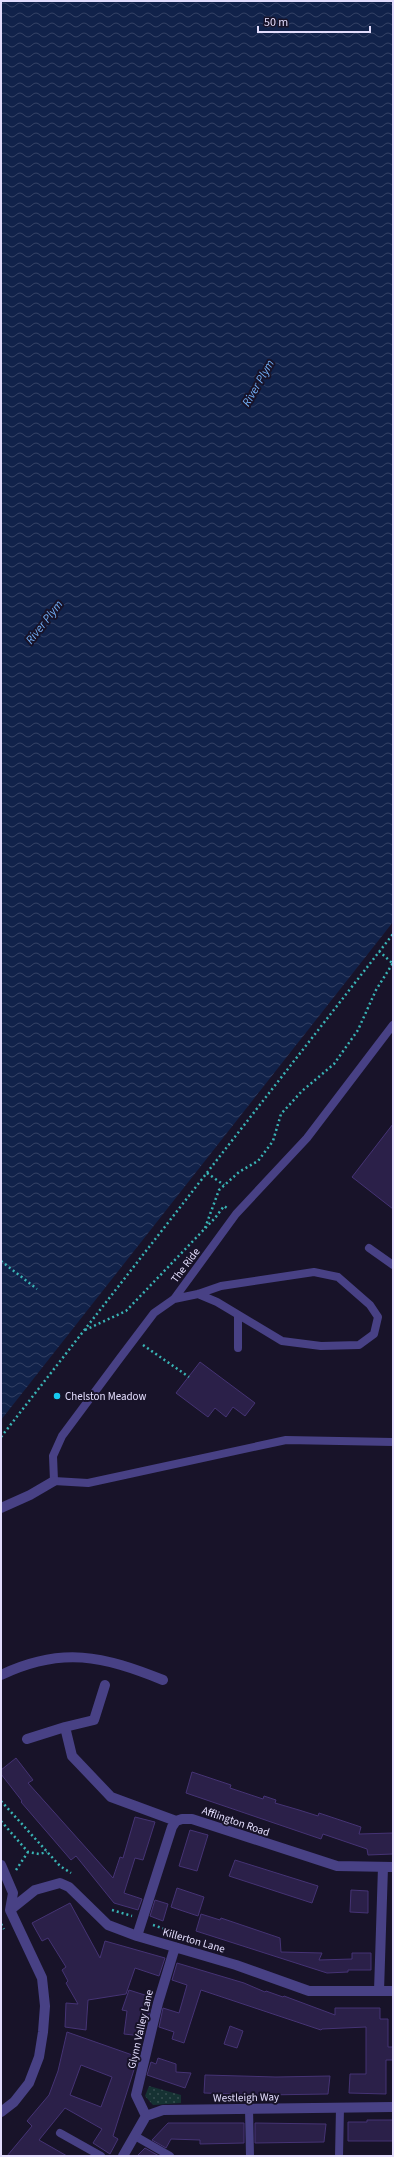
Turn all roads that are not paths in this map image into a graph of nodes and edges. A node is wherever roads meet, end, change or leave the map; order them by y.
1 (393, 1025) edge
2 (369, 1248) dead end
3 (393, 1265) edge
4 (198, 1294) junction
5 (174, 1299) junction
6 (238, 1316) junction
7 (238, 1348) dead end
8 (393, 1442) edge
9 (54, 1481) junction
10 (1, 1508) edge
11 (1, 1675) edge
12 (163, 1680) dead end
13 (104, 1685) dead end
14 (65, 1727) junction
15 (27, 1739) dead end
16 (176, 1821) junction
17 (1, 1865) edge
18 (388, 1867) edge
19 (10, 1910) junction
20 (137, 1936) junction
21 (175, 1947) junction
22 (379, 1991) junction
23 (393, 1992) edge
24 (393, 2107) edge
25 (340, 2108) junction
26 (249, 2109) junction
27 (1, 2112) edge
28 (146, 2116) junction
29 (60, 2133) dead end
30 (135, 2136) junction
31 (101, 2156) edge
32 (123, 2156) edge
33 (170, 2156) edge
34 (250, 2156) edge
35 (339, 2156) edge

1 - 5 lane, The Ride
2 - 3 lane
4 - 5 lane
4 - 6 lane
4 - 6 lane
5 - 9 lane, The Ride
6 - 7 lane
8 - 9 lane
9 - 10 street
11 - 12 street
13 - 14 street
14 - 15 street
14 - 16 street
16 - 18 street, Afflington Road
16 - 20 street
17 - 19 street
18 - 22 street, Afflington Road
19 - 20 street, Killerton Lane
19 - 27 street
20 - 21 street, Killerton Lane
21 - 22 street, Killerton Lane
21 - 28 street, Glynn Valley Lane
22 - 23 street, Killerton Lane
24 - 25 street, Westleigh Way
25 - 26 street, Westleigh Way
25 - 35 lane
26 - 28 street, Westleigh Way
26 - 34 lane
28 - 30 street
29 - 31 lane
30 - 32 street
30 - 33 lane

